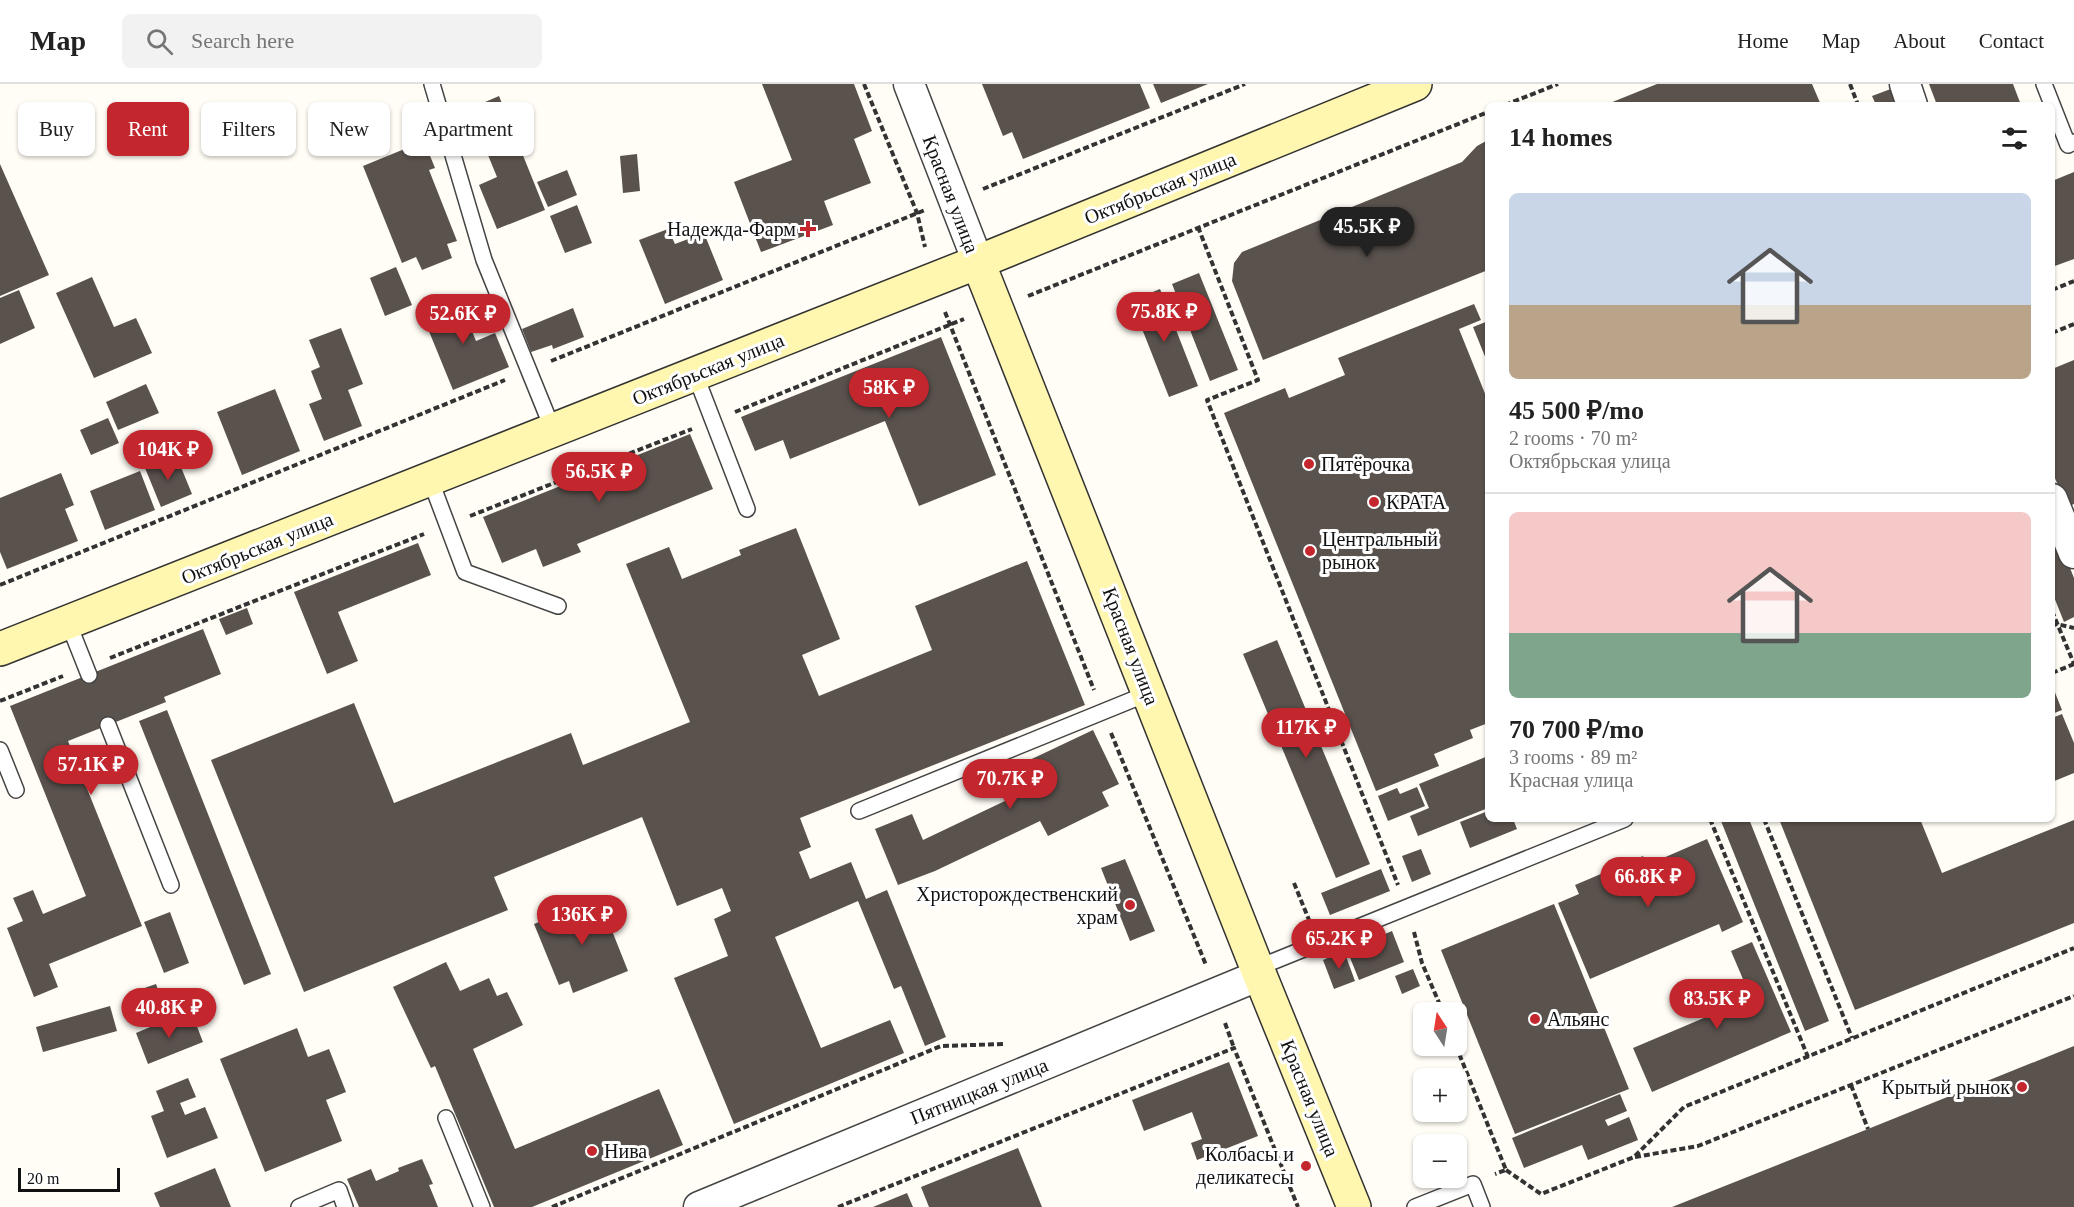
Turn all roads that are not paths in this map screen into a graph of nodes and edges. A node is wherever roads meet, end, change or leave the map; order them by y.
1 (432, 84) edge
2 (909, 84) edge
3 (1415, 84) edge
4 (1905, 84) edge
5 (2044, 84) edge
6 (1911, 102) edge
7 (2051, 102) edge
8 (2055, 112) edge
9 (2074, 142) edge
10 (978, 262) junction
11 (695, 374) junction
12 (553, 430) junction
13 (430, 479) junction
14 (2055, 506) edge
15 (747, 509) dead end
16 (2074, 553) edge
17 (558, 606) dead end
18 (68, 622) junction
19 (0, 649) edge
20 (89, 675) dead end
21 (1149, 693) junction
22 (108, 725) dead end
23 (0, 750) edge
24 (16, 790) dead end
25 (859, 811) dead end
26 (1617, 822) edge
27 (171, 885) dead end
28 (1258, 971) junction
29 (446, 1118) dead end
30 (710, 1205) edge
31 (299, 1207) edge
32 (345, 1207) edge
33 (482, 1207) edge
34 (1354, 1207) edge
35 (1415, 1207) edge
36 (1482, 1207) edge

1 - 12 lane
2 - 10 street, Красная улица
3 - 10 main road, Октябрьская улица
4 - 6 street
5 - 7 lane
8 - 9 lane
10 - 11 main road, Октябрьская улица
10 - 21 main road, Красная улица
11 - 12 main road, Октябрьская улица
11 - 15 lane
12 - 13 main road, Октябрьская улица
13 - 17 lane
13 - 18 main road, Октябрьская улица
14 - 16 street
18 - 19 main road, Октябрьская улица
18 - 20 lane
21 - 25 lane
21 - 28 main road, Красная улица
22 - 27 lane
23 - 24 lane
26 - 28 lane
28 - 30 street, Пятницкая улица
28 - 34 main road, Красная улица
29 - 33 lane
31 - 32 lane
35 - 36 lane

